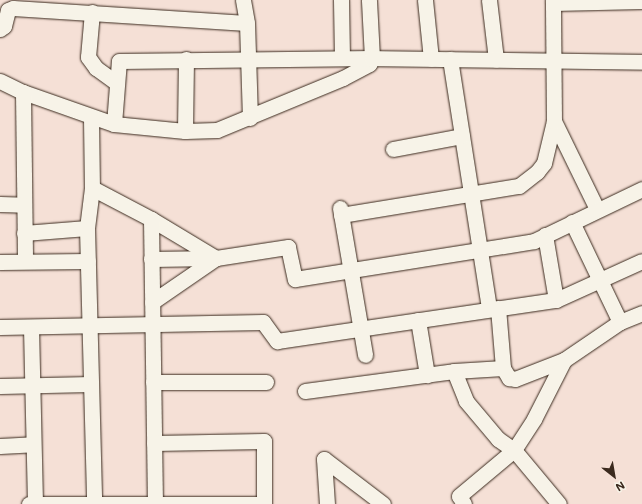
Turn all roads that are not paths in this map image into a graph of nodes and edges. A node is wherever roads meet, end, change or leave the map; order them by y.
1 (243, 0) edge
2 (341, 0) edge
3 (369, 0) edge
4 (425, 0) edge
5 (489, 0) edge
6 (553, 1) edge
7 (642, 1) edge
8 (125, 7) edge
9 (92, 12) junction
10 (247, 23) junction
11 (0, 29) edge
12 (342, 58) junction
13 (372, 58) junction
14 (186, 59) junction
15 (248, 59) junction
16 (431, 59) junction
17 (450, 59) junction
18 (496, 60) junction
19 (553, 60) junction
20 (642, 62) edge
21 (0, 81) edge
22 (117, 83) junction
23 (23, 92) junction
24 (91, 118) junction
25 (250, 118) junction
26 (554, 121) junction
27 (114, 124) junction
28 (185, 131) junction
29 (462, 136) junction
30 (393, 149) dead end
31 (92, 188) junction
32 (642, 189) edge
33 (471, 195) junction
34 (0, 204) edge
35 (24, 205) junction
36 (597, 209) junction
37 (151, 218) junction
38 (572, 222) junction
39 (87, 228) junction
40 (24, 232) junction
41 (545, 235) junction
42 (479, 250) junction
43 (216, 258) junction
44 (151, 259) junction
45 (25, 261) junction
46 (88, 261) junction
47 (642, 261) edge
48 (0, 262) edge
49 (349, 271) junction
50 (600, 281) junction
51 (556, 300) junction
52 (152, 302) junction
53 (493, 309) junction
54 (642, 313) edge
55 (418, 320) junction
56 (620, 322) junction
57 (152, 325) junction
58 (31, 326) junction
59 (89, 326) junction
60 (0, 327) edge
61 (361, 330) junction
62 (365, 355) dead end
63 (564, 360) junction
64 (503, 368) junction
65 (454, 371) junction
66 (426, 375) junction
67 (153, 382) junction
68 (266, 382) dead end
69 (91, 384) junction
70 (32, 385) junction
71 (0, 386) edge
72 (305, 391) dead end
73 (154, 443) junction
74 (33, 444) junction
75 (0, 446) edge
76 (514, 450) junction
77 (555, 502) edge
78 (30, 504) edge
79 (35, 504) edge
80 (94, 504) edge
81 (154, 504) edge
82 (264, 504) edge
83 (327, 504) edge
84 (383, 504) edge
85 (464, 504) edge

1 - 10 street
2 - 12 street
3 - 13 street
4 - 16 street
5 - 18 street
6 - 7 street
6 - 19 street
8 - 9 street
8 - 10 street
9 - 11 street
9 - 22 street
10 - 15 street
12 - 13 street
12 - 15 street
13 - 16 street
13 - 25 street
14 - 15 street
14 - 22 street
14 - 28 street
15 - 25 street
16 - 17 street
17 - 18 street
17 - 29 street
18 - 19 street
19 - 20 street
19 - 26 street
21 - 23 street
22 - 27 street
23 - 24 street
23 - 35 street
24 - 27 street
24 - 31 street
25 - 28 street
26 - 33 street
26 - 36 street
27 - 28 street
29 - 30 street
29 - 33 street
31 - 37 street
31 - 39 street
32 - 36 street
33 - 42 street
33 - 49 street
34 - 35 street
35 - 40 street
36 - 38 street
37 - 43 street
37 - 44 street
38 - 41 street
38 - 50 street
39 - 40 street
39 - 46 street
40 - 45 street
41 - 42 street
41 - 51 street
42 - 49 street
42 - 53 street
43 - 44 street
43 - 49 street
43 - 52 street
44 - 52 street
45 - 46 street
45 - 48 street
46 - 59 street
47 - 50 street
49 - 61 street
50 - 51 street
50 - 56 street
51 - 53 street
52 - 57 street
53 - 55 street
53 - 64 street
54 - 56 street
55 - 61 street
55 - 66 street
56 - 63 street
57 - 59 street
57 - 61 street
57 - 67 street
58 - 59 street
58 - 60 street
58 - 70 street
59 - 69 street
61 - 62 street
63 - 64 street
63 - 76 street
64 - 65 street
65 - 66 street
65 - 76 street
66 - 72 street
67 - 68 street
67 - 73 street
69 - 70 street
69 - 80 street
70 - 71 street
70 - 74 street
73 - 81 street
73 - 82 street
74 - 75 street
74 - 79 street
76 - 77 street
76 - 85 street
78 - 79 street
79 - 80 street
80 - 81 street
81 - 82 street
83 - 84 street

